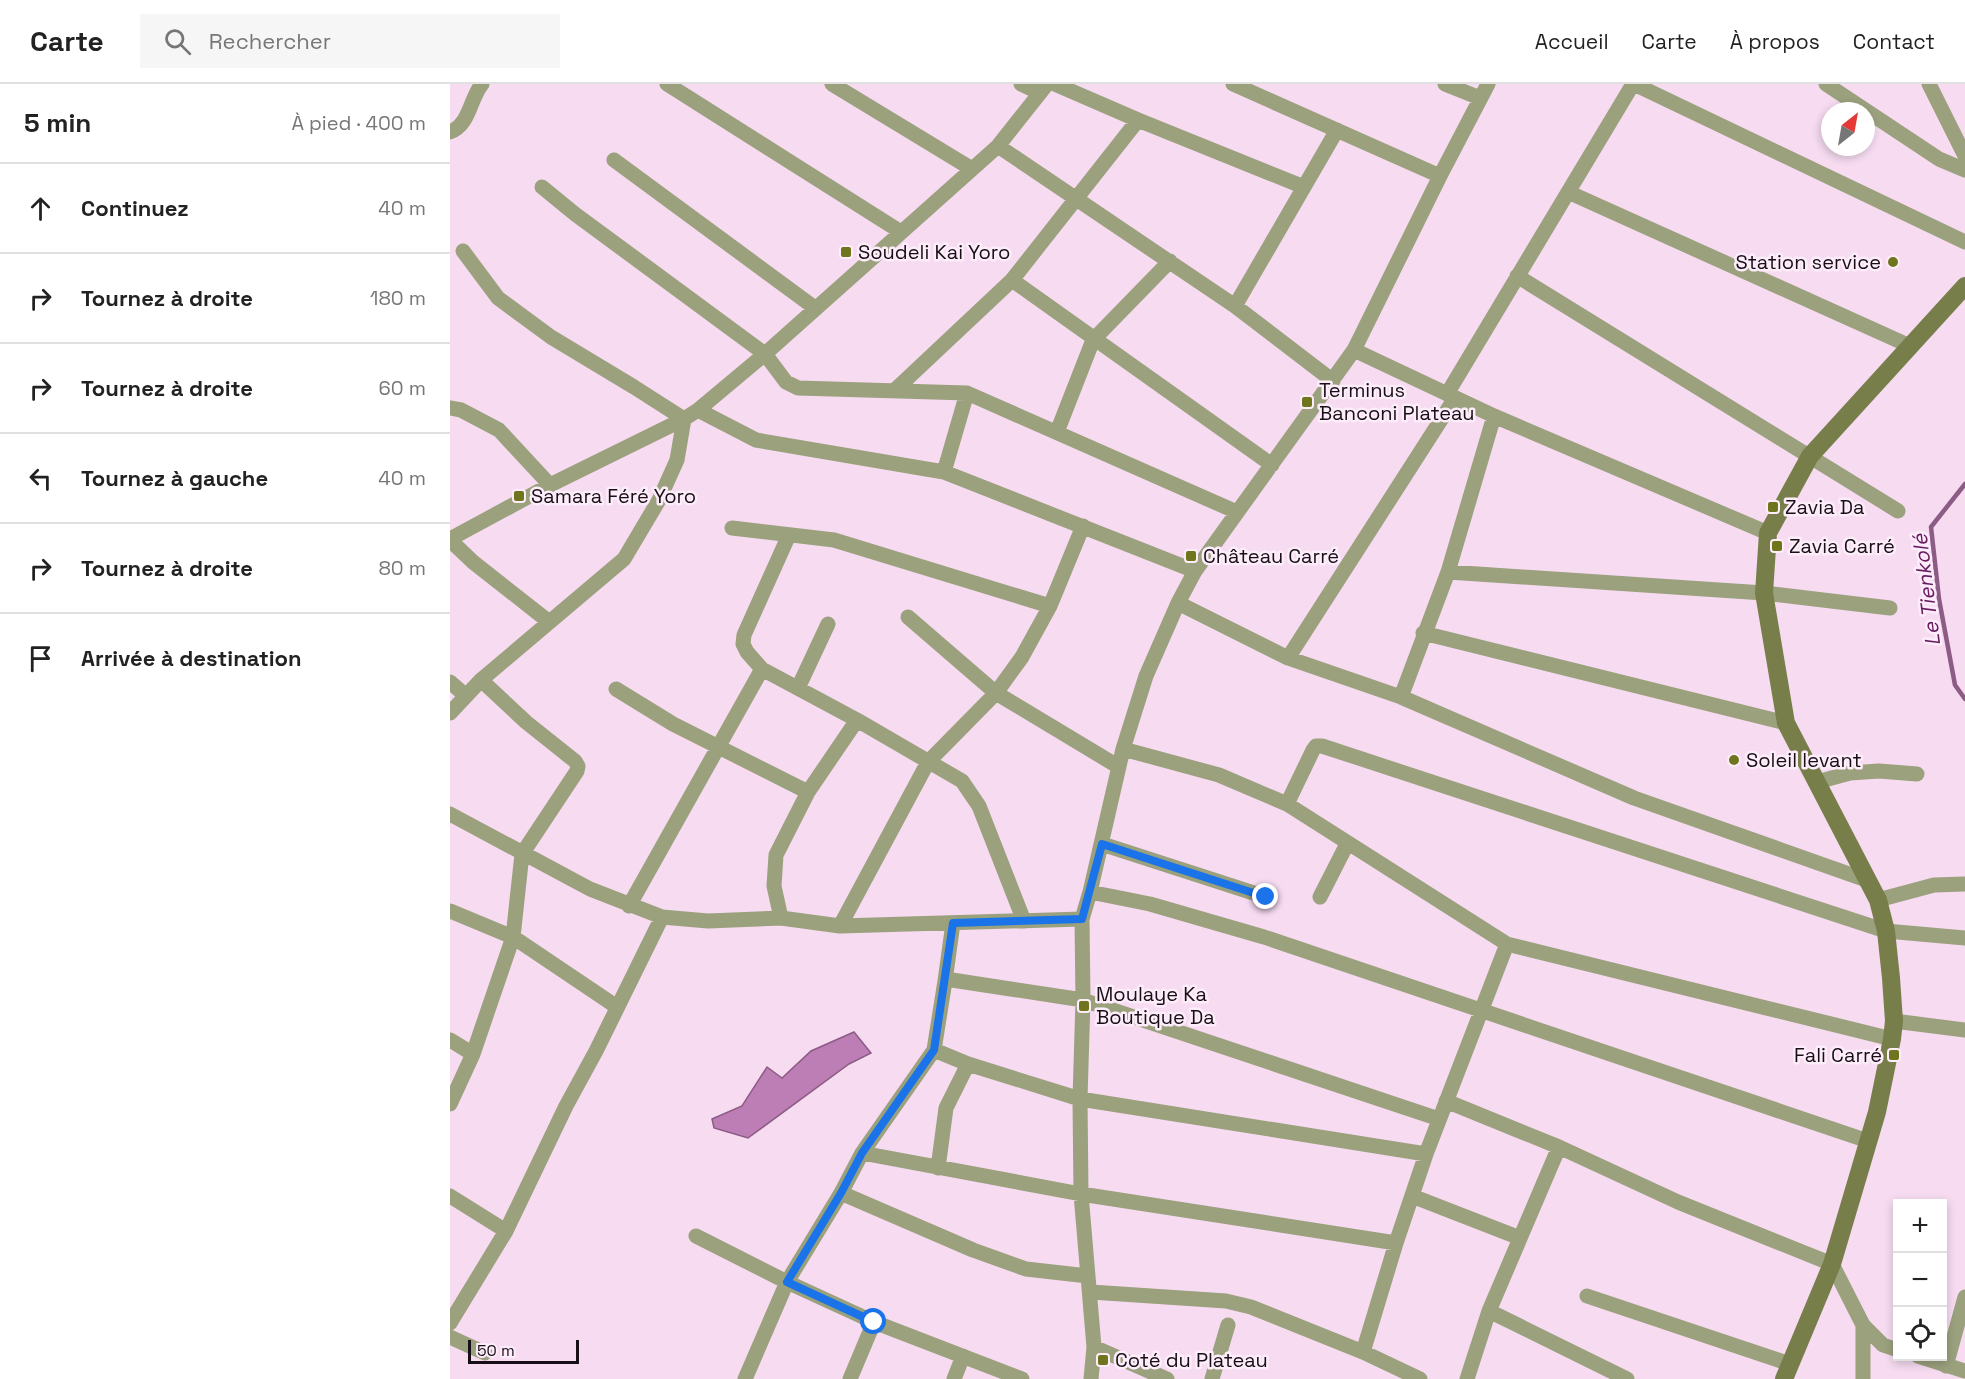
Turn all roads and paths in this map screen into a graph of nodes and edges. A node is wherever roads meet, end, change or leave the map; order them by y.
1 (666, 84) edge
2 (832, 84) edge
3 (1021, 84) edge
4 (1055, 84) edge
5 (1233, 84) edge
6 (1445, 84) edge
7 (1488, 84) edge
8 (1633, 84) edge
9 (1826, 84) edge
10 (1929, 84) edge
11 (477, 86) edge
12 (1043, 88) edge
13 (1480, 98) junction
14 (1138, 120) junction
15 (1337, 130) junction
16 (450, 132) edge
17 (998, 146) junction
18 (1965, 156) edge
19 (614, 160) dead end
20 (972, 169) junction
21 (1965, 171) edge
22 (1440, 176) junction
23 (542, 186) dead end
24 (1304, 187) junction
25 (1568, 192) junction
26 (1077, 198) junction
27 (901, 232) junction
28 (1965, 242) edge
29 (463, 251) dead end
30 (1170, 261) junction
31 (1517, 276) junction
32 (1012, 280) junction
33 (1965, 286) edge
34 (1235, 306) junction
35 (815, 308) junction
36 (1093, 340) junction
37 (1910, 346) junction
38 (1354, 350) junction
39 (765, 354) junction
40 (1333, 381) junction
41 (895, 390) junction
42 (967, 393) junction
43 (1451, 396) junction
44 (698, 410) junction
45 (454, 412) edge
46 (1494, 416) junction
47 (684, 419) junction
48 (1057, 432) junction
49 (1810, 456) junction
50 (1272, 465) junction
51 (944, 472) junction
52 (550, 485) junction
53 (1898, 511) dead end
54 (1237, 512) junction
55 (1083, 526) junction
56 (732, 528) dead end
57 (1768, 533) junction
58 (789, 535) junction
59 (450, 540) edge
60 (1195, 571) junction
61 (1448, 572) junction
62 (1764, 593) junction
63 (1178, 603) junction
64 (1050, 606) junction
65 (1890, 608) dead end
66 (908, 617) dead end
67 (548, 621) junction
68 (828, 624) dead end
69 (1424, 633) junction
70 (1288, 658) junction
71 (762, 669) junction
72 (450, 681) edge
73 (481, 681) junction
74 (798, 688) junction
75 (616, 690) dead end
76 (996, 693) junction
77 (466, 696) junction
78 (1401, 697) junction
79 (450, 712) edge
80 (857, 720) junction
81 (1785, 723) junction
82 (719, 746) junction
83 (1123, 749) junction
84 (928, 762) junction
85 (1119, 767) junction
86 (1917, 774) dead end
87 (1817, 782) junction
88 (808, 792) junction
89 (1287, 804) junction
90 (450, 814) edge
91 (1102, 844) junction
92 (1347, 844) junction
93 (522, 854) junction
94 (1869, 881) junction
95 (1965, 884) edge
96 (1090, 892) junction
97 (1266, 897) dead end
98 (1320, 897) dead end
99 (1878, 900) junction
100 (629, 906) junction
101 (450, 911) edge
102 (662, 917) junction
103 (781, 918) junction
104 (1082, 919) junction
105 (1024, 921) junction
106 (953, 923) junction
107 (840, 926) junction
108 (1886, 931) junction
109 (513, 937) junction
110 (1965, 938) edge
111 (1507, 944) junction
112 (945, 981) junction
113 (1083, 999) junction
114 (617, 1007) junction
115 (1480, 1010) junction
116 (1894, 1021) junction
117 (1965, 1029) edge
118 (1892, 1039) junction
119 (450, 1040) edge
120 (934, 1050) junction
121 (473, 1054) junction
122 (968, 1064) junction
123 (1080, 1099) junction
124 (1446, 1101) junction
125 (450, 1104) edge
126 (1439, 1119) junction
127 (1868, 1141) junction
128 (1559, 1147) junction
129 (862, 1153) junction
130 (1426, 1154) junction
131 (938, 1168) junction
132 (841, 1193) junction
133 (1080, 1194) junction
134 (450, 1196) edge
135 (1412, 1196) junction
136 (507, 1231) junction
137 (696, 1236) dead end
138 (1520, 1238) junction
139 (1395, 1244) junction
140 (1832, 1264) junction
141 (1088, 1276) junction
142 (787, 1282) junction
143 (1091, 1292) junction
144 (1587, 1296) dead end
145 (1965, 1297) edge
146 (1489, 1311) junction
147 (874, 1322) junction
148 (450, 1323) edge
149 (1228, 1325) dead end
150 (1863, 1325) junction
151 (450, 1337) edge
152 (1094, 1347) junction
153 (1893, 1348) edge
154 (1363, 1352) junction
155 (485, 1353) dead end
156 (963, 1356) junction
157 (1932, 1361) edge
158 (1946, 1366) junction
159 (1787, 1371) edge
160 (1965, 1371) edge
161 (745, 1379) edge
162 (850, 1379) edge
163 (954, 1379) edge
164 (1022, 1379) edge
165 (1090, 1379) edge
166 (1167, 1379) edge
167 (1212, 1379) edge
168 (1420, 1379) edge
169 (1467, 1379) edge
170 (1627, 1379) edge
171 (1863, 1379) edge

1 - 27 street
2 - 20 street
3 - 12 street
4 - 14 street
5 - 15 street
6 - 13 street
7 - 13 street
8 - 25 street
8 - 28 street
9 - 21 street
10 - 18 street
11 - 16 street
12 - 17 street
13 - 22 street
14 - 24 street
14 - 26 street
15 - 22 street
15 - 24 street
17 - 20 street
17 - 26 street
19 - 35 street
20 - 27 street
22 - 38 street
23 - 39 street
24 - 34 street
25 - 31 street
25 - 37 street
26 - 30 street
26 - 32 street
27 - 35 street
29 - 47 street
30 - 34 street
30 - 36 street
31 - 43 street
31 - 49 street
32 - 36 street
32 - 41 street
33 - 37 main road
34 - 40 street
35 - 39 street
36 - 48 street
36 - 50 street
37 - 49 main road
38 - 40 street
38 - 43 street
39 - 41 street
39 - 44 street
40 - 50 street
41 - 42 street
42 - 48 street
42 - 51 street
43 - 46 street
43 - 70 street
44 - 47 street
44 - 51 street
45 - 52 street
46 - 57 street
46 - 61 street
47 - 52 street
47 - 67 street
48 - 54 street
49 - 53 street
49 - 57 main road
50 - 54 street
51 - 55 street
52 - 59 street
54 - 60 street
55 - 60 street
55 - 64 street
56 - 58 street
57 - 62 main road
58 - 64 street
58 - 71 street
59 - 67 street
60 - 63 street
61 - 62 street
61 - 69 street
62 - 65 street
62 - 81 main road
63 - 70 street
63 - 83 street
64 - 76 street
66 - 76 street
67 - 73 street
68 - 74 street
69 - 78 street
69 - 81 street
70 - 78 street
71 - 74 street
71 - 82 street
72 - 77 street
73 - 77 street
73 - 93 street
74 - 80 street
75 - 82 street
76 - 84 street
76 - 85 street
77 - 79 street
78 - 94 street
80 - 84 street
80 - 88 street
81 - 87 main road
82 - 88 street
82 - 100 street
83 - 85 street
83 - 89 street
84 - 105 street
84 - 107 street
85 - 91 street
86 - 87 street
87 - 94 main road
88 - 103 street
89 - 92 street
89 - 108 street
90 - 93 street
91 - 96 street
91 - 97 street
92 - 98 street
92 - 111 street
93 - 100 street
93 - 109 street
94 - 99 main road
95 - 99 street
96 - 104 street
96 - 115 street
99 - 108 main road
100 - 102 street
101 - 109 street
102 - 103 street
102 - 114 street
103 - 107 street
104 - 105 street
104 - 113 street
105 - 106 street
106 - 107 street
106 - 112 street
108 - 110 street
108 - 116 main road
109 - 114 street
109 - 121 street
111 - 115 street
111 - 118 street
112 - 113 street
112 - 120 street
113 - 123 street
113 - 126 street
114 - 136 street
115 - 124 street
115 - 127 street
116 - 117 street
116 - 118 main road
118 - 127 main road
119 - 121 street
120 - 122 street
120 - 129 street
121 - 125 street
122 - 123 street
122 - 131 street
123 - 130 street
123 - 133 street
124 - 126 street
124 - 128 street
126 - 130 street
127 - 140 main road
128 - 138 street
128 - 140 street
129 - 131 street
129 - 132 street
130 - 135 street
131 - 133 street
132 - 141 street
132 - 142 street
133 - 139 street
133 - 141 street
134 - 136 street
135 - 138 street
135 - 139 street
136 - 148 street
137 - 142 street
138 - 146 street
139 - 154 street
140 - 150 street
140 - 159 main road
141 - 143 street
142 - 147 street
142 - 161 street
143 - 152 street
143 - 154 street
144 - 159 street
145 - 158 street
146 - 169 street
146 - 170 street
147 - 156 street
147 - 162 street
149 - 167 street
150 - 153 street
150 - 171 street
151 - 155 street
152 - 165 street
152 - 166 street
154 - 168 street
156 - 163 street
156 - 164 street
157 - 158 street
158 - 160 street

